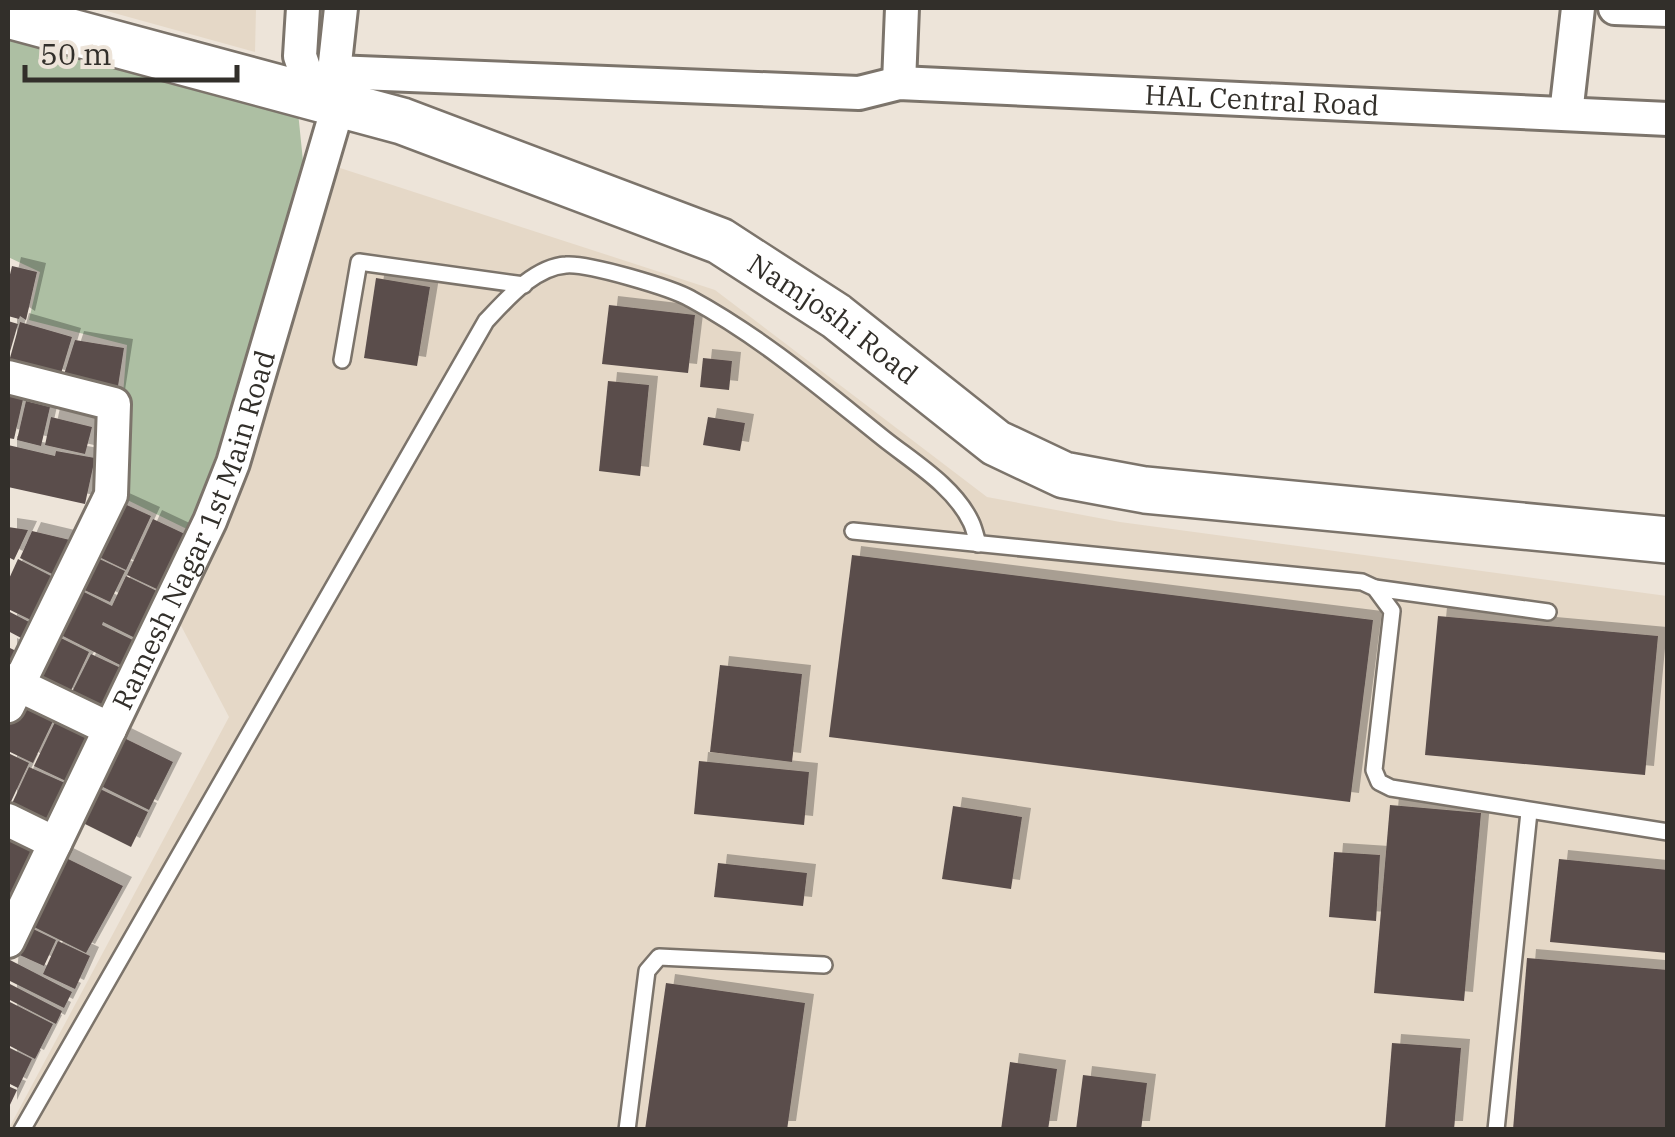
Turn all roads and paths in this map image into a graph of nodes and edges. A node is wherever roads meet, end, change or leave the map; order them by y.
1 (303, 8) edge
2 (341, 8) edge
3 (902, 8) edge
4 (1578, 8) edge
5 (1614, 8) edge
6 (1668, 10) edge
7 (8, 15) edge
8 (899, 83) junction
9 (329, 91) junction
10 (1566, 114) junction
11 (1668, 119) edge
12 (524, 286) junction
13 (342, 360) dead end
14 (8, 377) edge
15 (853, 531) dead end
16 (1668, 540) edge
17 (978, 544) junction
18 (1376, 588) junction
19 (1548, 612) dead end
20 (11, 690) edge
21 (110, 729) junction
22 (1529, 812) junction
23 (8, 820) edge
24 (1668, 832) edge
25 (55, 843) junction
26 (8, 941) edge
27 (824, 965) dead end
28 (22, 1130) edge
29 (627, 1130) edge
30 (1496, 1130) edge

1 - 9 street
2 - 9 street, Ramesh Nagar 1st Main Road
3 - 8 street
4 - 10 street
5 - 6 street
7 - 9 main road, Namjoshi Road
8 - 9 street, HAL Central Road
8 - 10 street, HAL Central Road
9 - 16 main road, Namjoshi Road
9 - 21 street, Ramesh Nagar 1st Main Road
10 - 11 street, HAL Central Road
12 - 13 lane
12 - 17 lane
12 - 28 lane
14 - 20 street
15 - 17 lane
17 - 18 lane
18 - 19 lane
18 - 22 lane
20 - 21 street
21 - 25 street, Ramesh Nagar 1st Main Road
22 - 24 lane
22 - 30 lane
23 - 25 street
25 - 26 street, Ramesh Nagar 1st Main Road
27 - 29 lane

